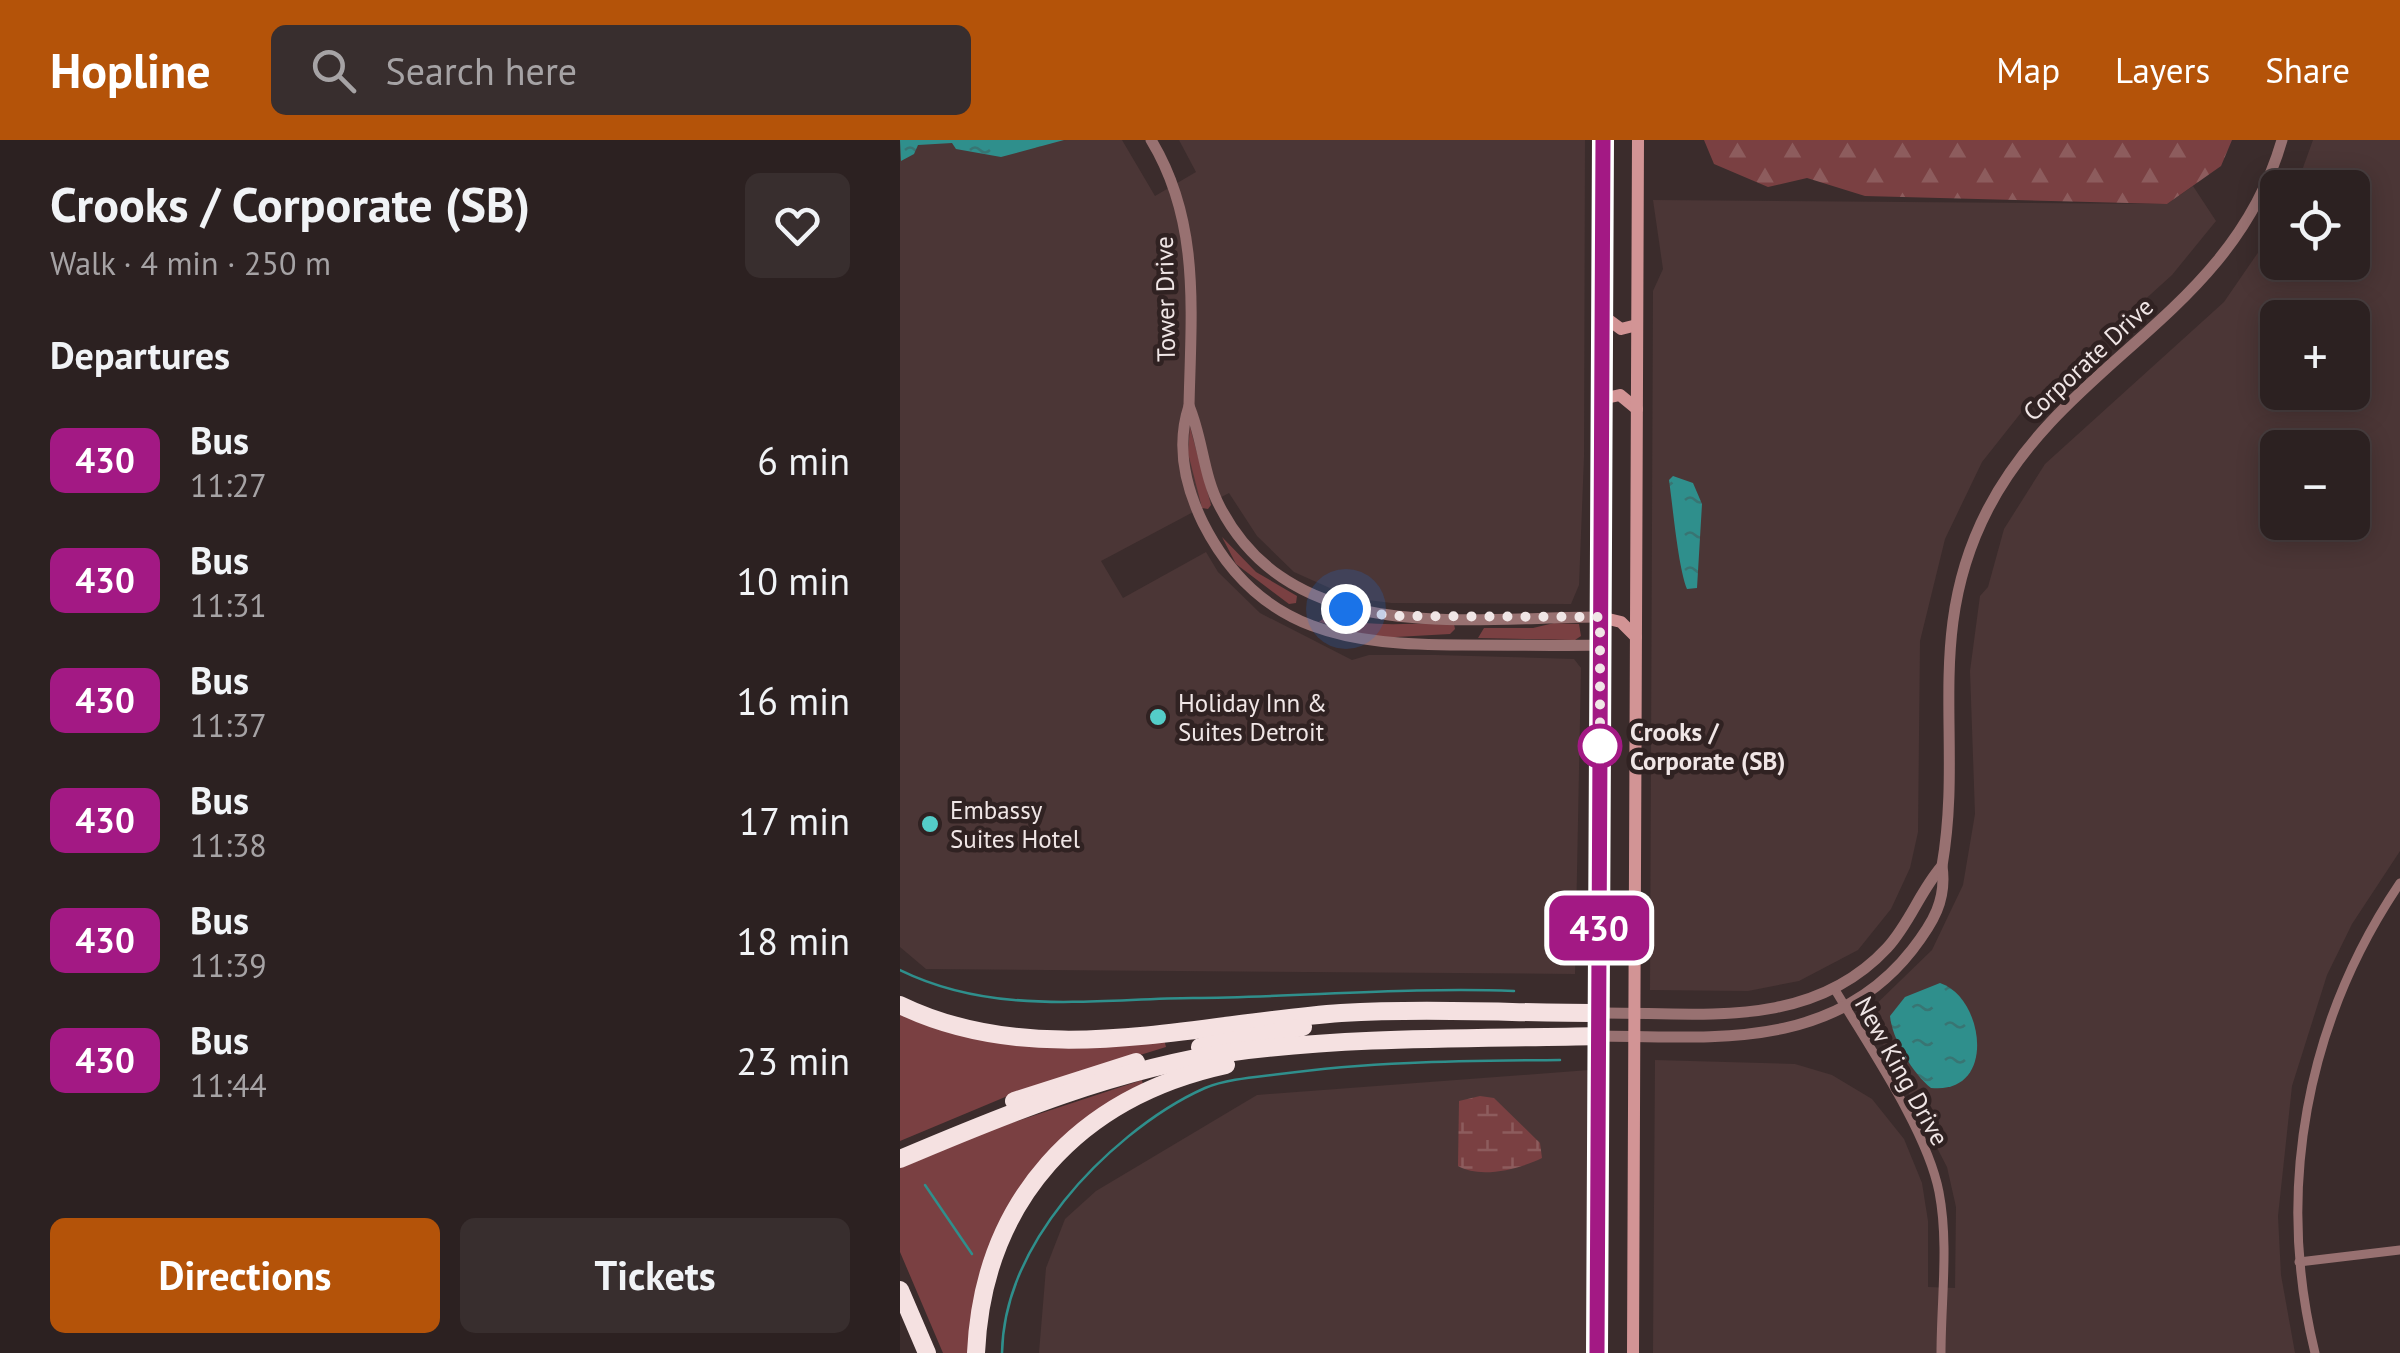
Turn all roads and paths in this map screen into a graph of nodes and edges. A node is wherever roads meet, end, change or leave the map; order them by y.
1 (1151, 140) edge
2 (1603, 140) edge
3 (1638, 140) edge
4 (2282, 140) edge
5 (1602, 315) junction
6 (1637, 324) junction
7 (1601, 398) junction
8 (1189, 406) junction
9 (1637, 409) junction
10 (1458, 616) junction
11 (1487, 617) junction
12 (1600, 617) junction
13 (1636, 637) junction
14 (1448, 645) junction
15 (1476, 645) junction
16 (1600, 645) junction
17 (1942, 866) junction
18 (2400, 883) edge
19 (1599, 894) junction
20 (1635, 904) junction
21 (1904, 926) junction
22 (1922, 937) junction
23 (1834, 988) junction
24 (900, 1006) edge
25 (1845, 1007) junction
26 (1392, 1010) junction
27 (1598, 1013) junction
28 (1634, 1013) junction
29 (1598, 1036) junction
30 (1634, 1036) junction
31 (1328, 1043) junction
32 (900, 1148) edge
33 (900, 1158) edge
34 (2400, 1250) edge
35 (2299, 1262) junction
36 (900, 1290) edge
37 (926, 1353) edge
38 (976, 1353) edge
39 (1596, 1353) edge
40 (1633, 1353) edge
41 (1940, 1353) edge
42 (2315, 1353) edge

1 - 8 street, Tower Drive
2 - 5 main road
3 - 6 main road
4 - 17 street, Corporate Drive
5 - 6 main road
5 - 7 main road
6 - 9 main road
7 - 9 main road
7 - 12 main road
8 - 10 street, Tower Drive
8 - 14 street, Tower Drive
9 - 13 main road
10 - 11 street, Tower Drive
10 - 14 street
11 - 12 street, Tower Drive
11 - 15 street
12 - 13 main road
12 - 16 main road
13 - 20 main road
14 - 15 street, Tower Drive
15 - 16 street, Tower Drive
16 - 19 main road
17 - 21 street
17 - 22 street, Corporate Drive
18 - 35 street
19 - 20 main road
19 - 27 main road
20 - 28 main road
21 - 22 street
21 - 23 street
22 - 25 street, Corporate Drive
23 - 25 street, New King Drive
23 - 28 street
24 - 26 highway
25 - 30 street, Corporate Drive
25 - 41 street, New King Drive
26 - 27 highway
26 - 32 highway
27 - 28 street
27 - 29 main road
28 - 30 main road
29 - 30 street, Corporate Drive
29 - 31 highway
29 - 39 main road
30 - 40 main road
31 - 33 highway
31 - 38 highway
34 - 35 street
35 - 42 street
36 - 37 highway

